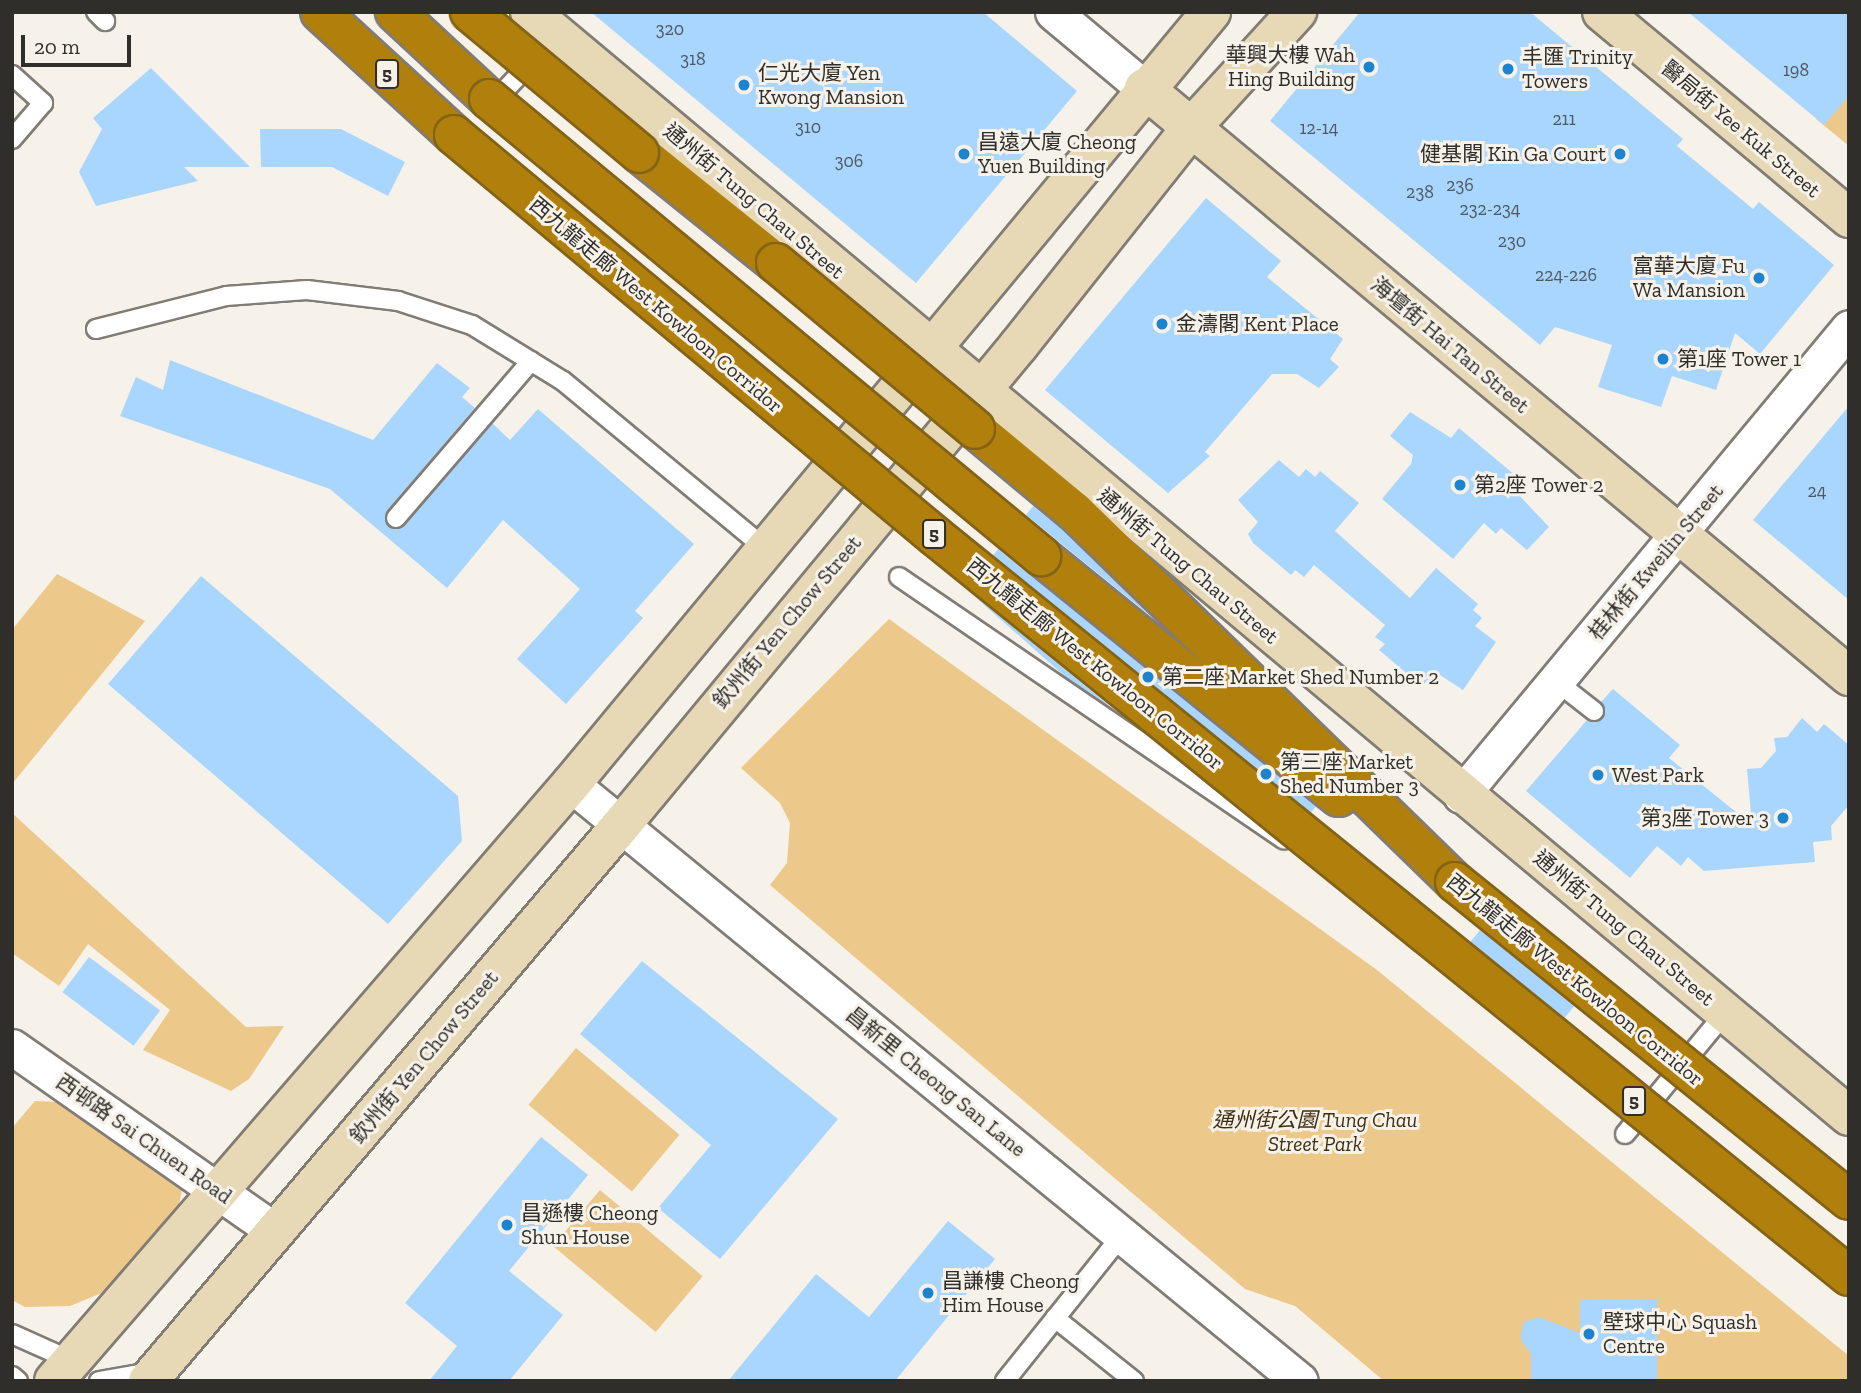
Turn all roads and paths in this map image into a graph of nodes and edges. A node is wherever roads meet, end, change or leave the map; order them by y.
1 (320, 12) edge
2 (396, 12) edge
3 (470, 12) edge
4 (1054, 12) edge
5 (1210, 12) edge
6 (1297, 12) edge
7 (1602, 12) edge
8 (544, 23) edge
9 (12, 75) edge
10 (1144, 88) junction
11 (505, 90) dead end
12 (1190, 129) junction
13 (12, 139) edge
14 (1849, 218) edge
15 (1849, 328) edge
16 (96, 329) dead end
17 (931, 351) junction
18 (531, 361) junction
19 (980, 390) junction
20 (396, 518) dead end
21 (1678, 537) junction
22 (765, 548) junction
23 (899, 578) dead end
24 (1849, 676) edge
25 (1557, 682) junction
26 (1594, 711) dead end
27 (571, 784) junction
28 (1461, 795) junction
29 (622, 824) junction
30 (1455, 882) junction
31 (1420, 926) junction
32 (1725, 1013) junction
33 (12, 1047) edge
34 (1849, 1116) edge
35 (1625, 1134) dead end
36 (218, 1191) junction
37 (1849, 1200) edge
38 (276, 1231) junction
39 (1122, 1235) junction
40 (1849, 1276) edge
41 (1055, 1318) junction
42 (12, 1334) edge
43 (75, 1374) edge
44 (12, 1376) edge
45 (151, 1376) edge
46 (18, 1381) edge
47 (1004, 1381) edge
48 (1134, 1381) edge
49 (1300, 1381) edge

1 - 31 highway, 西九龍走廊 West Kowloon Corridor / 5, bridge
2 - 30 highway, 西九龍走廊 West Kowloon Corridor / 5, bridge
3 - 30 highway, bridge
4 - 10 street, 海壇街 Hai Tan Street
5 - 10 main road
6 - 12 main road, 欽州街 Yen Chow Street
7 - 14 main road, 醫局街 Yee Kuk Street
8 - 11 lane
8 - 17 main road, 通州街 Tung Chau Street
9 - 13 lane
10 - 12 main road, 海壇街 Hai Tan Street
10 - 17 main road
12 - 19 main road, 欽州街 Yen Chow Street
12 - 21 main road, 海壇街 Hai Tan Street
15 - 21 street, 桂林街 Kweilin Street
16 - 18 lane
17 - 19 main road, 通州街 Tung Chau Street
17 - 22 main road
18 - 20 lane
18 - 22 lane
19 - 28 main road, 通州街 Tung Chau Street
19 - 29 main road, 欽州街 Yen Chow Street
21 - 24 main road, 海壇街 Hai Tan Street
21 - 25 street, 桂林街 Kweilin Street
22 - 27 main road
23 - 31 lane, bridge
25 - 26 lane
25 - 28 street, 桂林街 Kweilin Street
27 - 29 street, 昌新里 Cheong San Lane
27 - 36 main road
28 - 32 main road, 通州街 Tung Chau Street
29 - 38 main road, 欽州街 Yen Chow Street
29 - 39 street, 昌新里 Cheong San Lane
30 - 37 highway, 西九龍走廊 West Kowloon Corridor / 5, bridge
31 - 40 highway, 西九龍走廊 West Kowloon Corridor / 5, bridge
32 - 34 main road, 通州街 Tung Chau Street
32 - 35 lane
33 - 36 street, 西邨路 Sai Chuen Road
36 - 38 street, 西邨路 Sai Chuen Road
36 - 43 main road
38 - 45 main road, 欽州街 Yen Chow Street
39 - 41 lane
39 - 49 street, 昌新里 Cheong San Lane
41 - 47 lane
41 - 48 lane
42 - 43 lane
43 - 45 lane
44 - 46 lane

